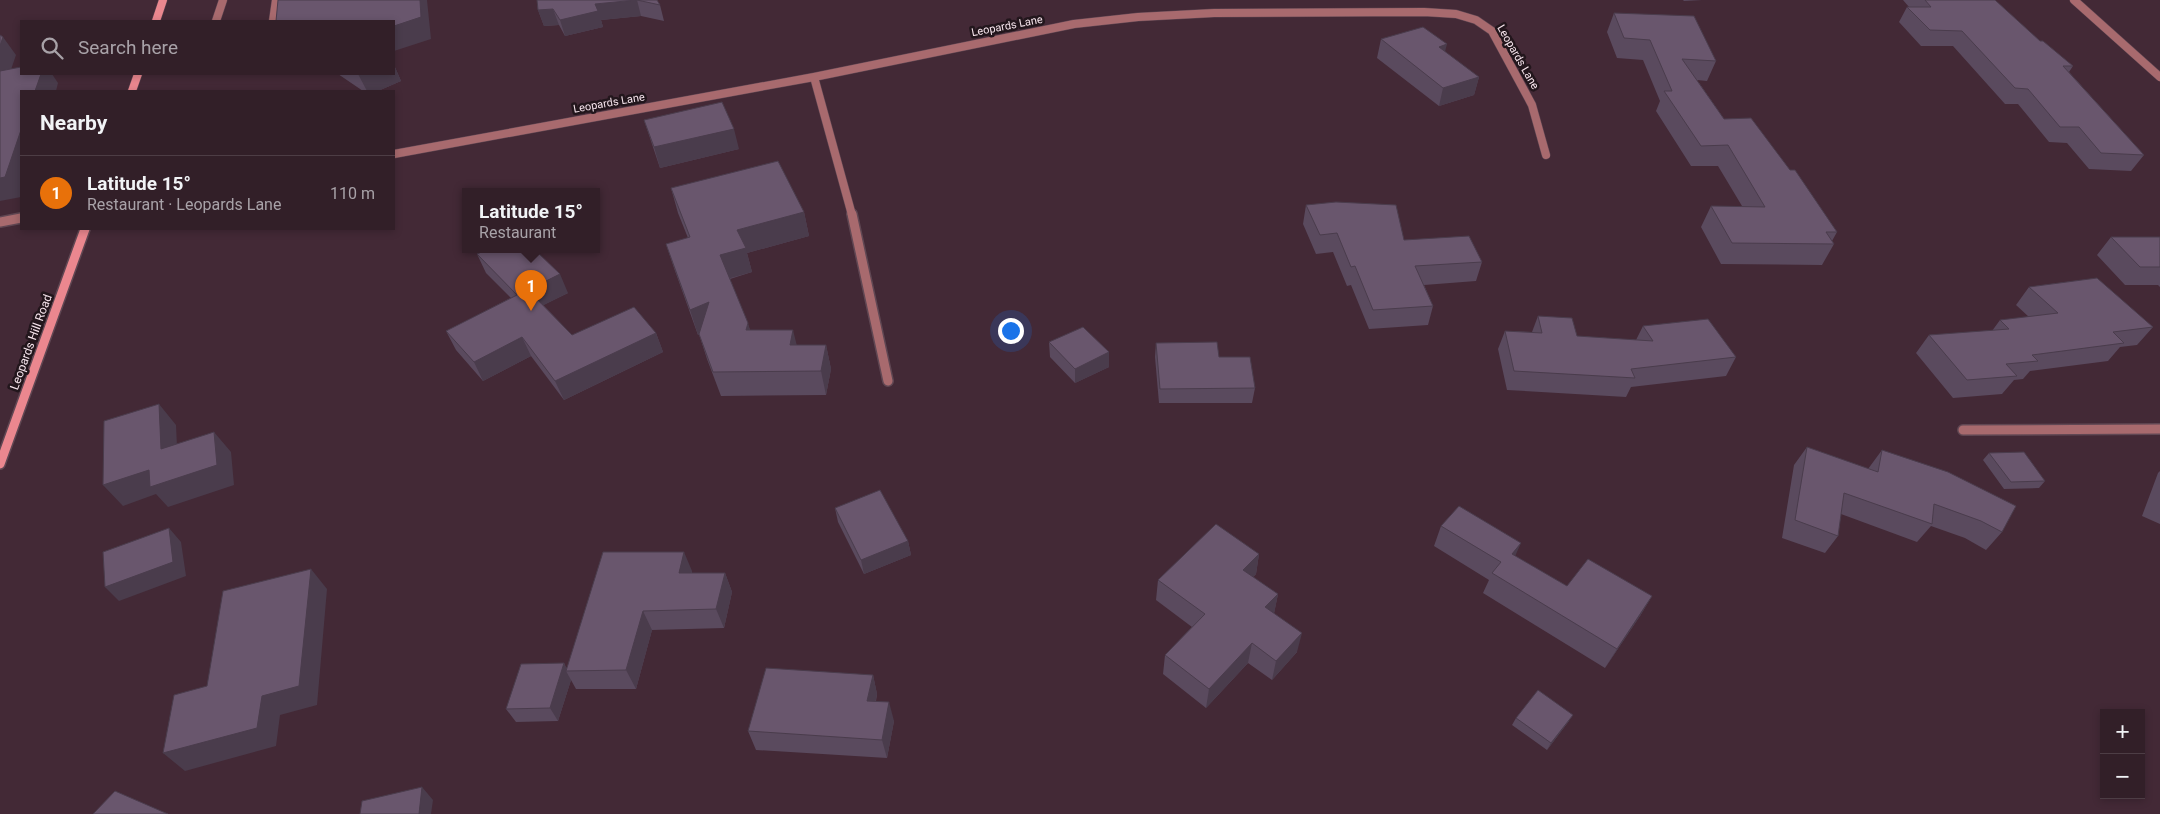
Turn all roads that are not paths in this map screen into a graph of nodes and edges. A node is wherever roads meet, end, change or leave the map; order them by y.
1 (163, 0) edge
2 (223, 0) edge
3 (276, 0) edge
4 (2074, 0) edge
5 (156, 20) edge
6 (216, 20) edge
7 (273, 20) edge
8 (138, 75) edge
9 (814, 77) junction
10 (2160, 77) edge
11 (132, 90) edge
12 (395, 154) edge
13 (1546, 155) dead end
14 (20, 218) edge
15 (0, 222) edge
16 (85, 230) edge
17 (888, 381) dead end
18 (2160, 429) edge
19 (1963, 430) dead end
20 (0, 464) edge

1 - 5 main road
2 - 6 street
3 - 7 street
4 - 10 street
8 - 11 main road
9 - 12 street, Leopards Lane
9 - 13 street, Leopards Lane
9 - 17 street
14 - 15 street
16 - 20 main road, Leopards Hill Road
18 - 19 street

